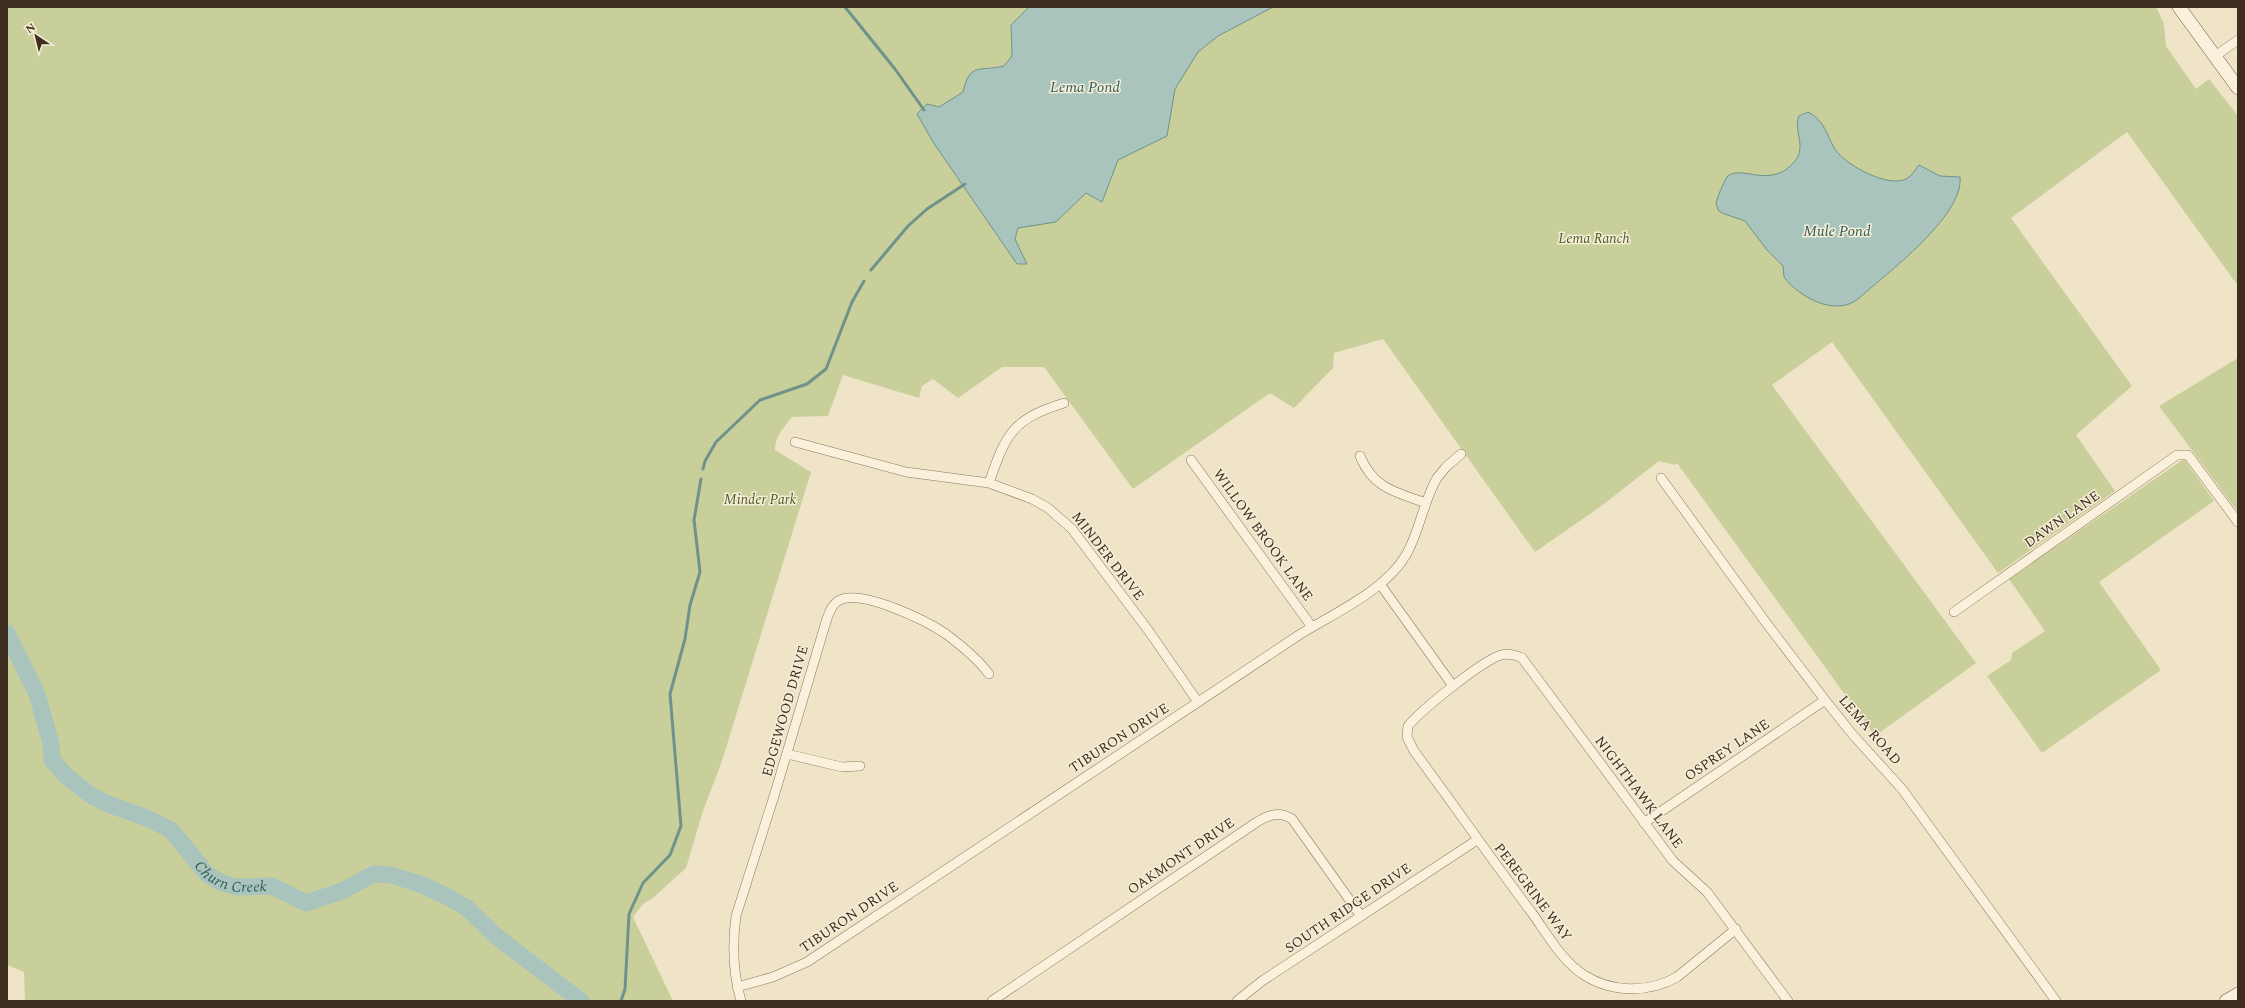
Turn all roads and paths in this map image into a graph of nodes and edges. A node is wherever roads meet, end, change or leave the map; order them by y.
1 (2179, 7) edge
2 (2238, 40) edge
3 (2215, 56) junction
4 (2238, 88) edge
5 (1064, 403) dead end
6 (796, 442) dead end
7 (1461, 454) dead end
8 (1360, 456) dead end
9 (1191, 460) dead end
10 (1661, 478) dead end
11 (989, 483) junction
12 (1426, 503) junction
13 (2238, 522) edge
14 (1380, 584) junction
15 (1954, 612) dead end
16 (1312, 627) junction
17 (989, 674) dead end
18 (1453, 686) junction
19 (1825, 700) junction
20 (1198, 702) junction
21 (787, 754) junction
22 (860, 766) dead end
23 (1644, 823) junction
24 (1476, 840) junction
25 (1361, 916) junction
26 (1736, 929) junction
27 (737, 987) junction
28 (2238, 994) edge
29 (741, 1001) edge
30 (992, 1001) edge
31 (1237, 1001) edge
32 (1788, 1001) edge
33 (2056, 1001) edge
34 (2226, 1001) edge

1 - 3 main road
2 - 3 street
3 - 4 main road
5 - 11 street
6 - 11 street, MINDER DRIVE
7 - 12 street, TIBURON DRIVE
8 - 12 street
9 - 16 street, WILLOW BROOK LANE
10 - 19 street, LEMA ROAD
11 - 20 street, MINDER DRIVE
12 - 14 street, TIBURON DRIVE
13 - 15 street, DAWN LANE
14 - 16 street, TIBURON DRIVE
14 - 18 street
16 - 20 street, TIBURON DRIVE
17 - 21 street, EDGEWOOD DRIVE
18 - 23 street, NIGHTHAWK LANE
18 - 24 street, PEREGRINE WAY
19 - 23 street, OSPREY LANE
19 - 33 street, LEMA ROAD
20 - 27 street, TIBURON DRIVE
21 - 22 street
21 - 27 street, EDGEWOOD DRIVE
23 - 26 street, NIGHTHAWK LANE
24 - 25 street, SOUTH RIDGE DRIVE
24 - 26 street, PEREGRINE WAY
25 - 30 street, OAKMONT DRIVE
25 - 31 street, SOUTH RIDGE DRIVE
26 - 32 street, NIGHTHAWK LANE
27 - 29 street, EDGEWOOD DRIVE
28 - 34 main road

